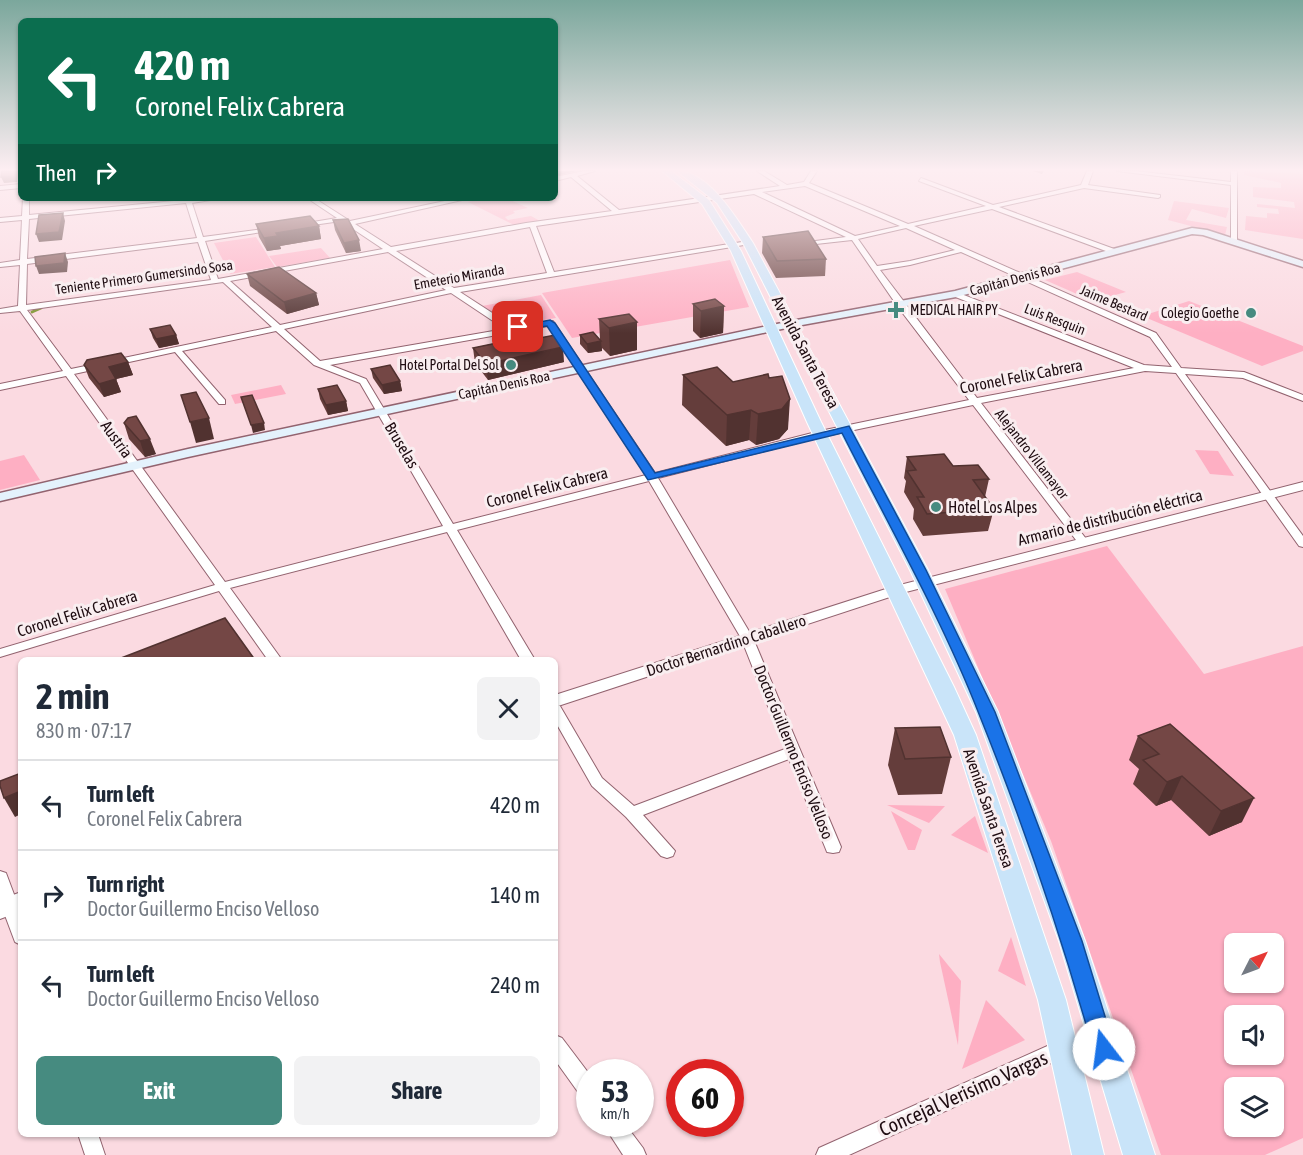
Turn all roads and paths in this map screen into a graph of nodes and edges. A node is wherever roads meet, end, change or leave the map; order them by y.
1 (26, 225) edge
2 (195, 225) edge
3 (311, 225) edge
4 (354, 225) edge
5 (532, 225) edge
6 (539, 225) edge
7 (719, 225) edge
8 (738, 225) edge
9 (826, 225) edge
10 (912, 225) edge
11 (1042, 225) edge
12 (1234, 225) edge
13 (907, 226) junction
14 (291, 227) edge
15 (518, 227) junction
16 (533, 227) junction
17 (279, 229) edge
18 (854, 238) junction
19 (200, 241) junction
20 (1234, 241) junction
21 (786, 247) edge
22 (734, 248) junction
23 (755, 248) junction
24 (962, 250) junction
25 (391, 251) junction
26 (1114, 252) junction
27 (24, 262) junction
28 (1303, 264) edge
29 (0, 265) edge
30 (875, 268) junction
31 (550, 275) junction
32 (1022, 278) junction
33 (220, 280) junction
34 (452, 291) junction
35 (956, 294) junction
36 (901, 306) junction
37 (22, 309) junction
38 (0, 311) edge
39 (791, 324) junction
40 (279, 328) junction
41 (511, 329) junction
42 (772, 330) junction
43 (177, 350) junction
44 (320, 364) junction
45 (1144, 368) junction
46 (582, 369) junction
47 (1180, 370) junction
48 (68, 373) junction
49 (0, 387) edge
50 (1303, 398) edge
51 (222, 402) dead end
52 (974, 402) junction
53 (381, 411) junction
54 (845, 429) junction
55 (820, 434) junction
56 (136, 465) junction
57 (652, 477) junction
58 (1303, 486) edge
59 (1266, 496) junction
60 (0, 497) edge
61 (451, 528) junction
62 (1083, 542) junction
63 (1303, 544) edge
64 (925, 582) junction
65 (222, 586) junction
66 (897, 590) junction
67 (747, 638) junction
68 (0, 653) edge
69 (273, 657) edge
70 (526, 657) edge
71 (558, 700) edge
72 (558, 714) edge
73 (794, 751) junction
74 (632, 813) junction
75 (833, 848) dead end
76 (667, 851) dead end
77 (0, 878) edge
78 (10, 906) edge
79 (18, 929) edge
80 (558, 1048) edge
81 (1063, 1048) junction
82 (1104, 1049) junction
83 (576, 1073) edge
84 (89, 1137) edge
85 (623, 1137) edge
86 (95, 1155) edge
87 (636, 1155) edge
88 (826, 1155) edge
89 (1088, 1155) edge
90 (1138, 1155) edge

1 - 27 street
2 - 19 street, Bruselas
3 - 14 street
4 - 25 street
5 - 15 street
6 - 16 street
7 - 22 main road, Avenida Santa Teresa
8 - 23 main road, Avenida Santa Teresa
9 - 18 street
10 - 13 street
11 - 26 street
12 - 20 street
13 - 18 street
13 - 24 street, Jaime Bestard
15 - 16 street
15 - 25 street, Teniente Primero Gumersindo Sosa
16 - 31 street
17 - 19 street
18 - 21 street
18 - 30 street, Alejandro Villamayor
19 - 27 street
19 - 33 street, Bruselas
20 - 26 main road, Capitán Denis Roa
20 - 28 main road, Capitán Denis Roa
22 - 23 street, Emeterio Miranda
22 - 31 street, Emeterio Miranda
22 - 42 main road, Avenida Santa Teresa
23 - 39 main road, Avenida Santa Teresa
24 - 30 street
24 - 32 street, Jaime Bestard
25 - 33 street, Teniente Primero Gumersindo Sosa
25 - 34 street
26 - 32 main road, Capitán Denis Roa
27 - 29 street
27 - 37 street
30 - 36 street, Alejandro Villamayor
31 - 34 street, Emeterio Miranda
32 - 35 main road, Capitán Denis Roa
32 - 47 street, Jaime Bestard
33 - 37 street, Teniente Primero Gumersindo Sosa
33 - 40 street, Bruselas
34 - 40 street, Emeterio Miranda
34 - 41 street
35 - 36 main road, Capitán Denis Roa
35 - 45 street, Luis Resquin
36 - 39 main road, Capitán Denis Roa
36 - 52 street, Alejandro Villamayor
37 - 38 street, Teniente Primero Gumersindo Sosa
37 - 48 street, Austria
39 - 42 main road, Capitán Denis Roa
39 - 54 main road, Avenida Santa Teresa
40 - 43 street, Emeterio Miranda
40 - 44 street, Bruselas
41 - 44 street, Doctor Guillermo Enciso Velloso
41 - 46 street, Doctor Guillermo Enciso Velloso
42 - 46 main road, Capitán Denis Roa
42 - 55 main road, Avenida Santa Teresa
43 - 48 street, Emeterio Miranda
43 - 51 street
44 - 53 street, Bruselas
45 - 47 street, Coronel Felix Cabrera
45 - 52 street, Coronel Felix Cabrera
46 - 53 main road, Capitán Denis Roa
46 - 57 street, Doctor Guillermo Enciso Velloso
47 - 50 street
47 - 59 street, Jaime Bestard
48 - 49 street, Emeterio Miranda
48 - 56 street, Austria
52 - 54 street, Coronel Felix Cabrera
52 - 62 street, Alejandro Villamayor
53 - 56 main road, Capitán Denis Roa
53 - 61 street, Bruselas
54 - 55 street, Coronel Felix Cabrera
54 - 64 main road, Avenida Santa Teresa
55 - 57 street, Coronel Felix Cabrera
55 - 66 main road, Avenida Santa Teresa
56 - 60 main road, Capitán Denis Roa
56 - 65 street, Austria
57 - 61 street, Coronel Felix Cabrera
57 - 67 street, Doctor Guillermo Enciso Velloso
58 - 59 street, Armario de distribución eléctrica
59 - 62 street, Armario de distribución eléctrica
59 - 63 street, Jaime Bestard
61 - 65 street, Coronel Felix Cabrera
61 - 70 street, Bruselas
62 - 64 street, Armario de distribución eléctrica
64 - 66 street, Armario de distribución eléctrica
64 - 82 main road, Avenida Santa Teresa
65 - 68 street, Coronel Felix Cabrera
65 - 69 street, Austria
66 - 67 street, Doctor Bernardino Caballero
66 - 81 main road, Avenida Santa Teresa
67 - 71 street, Doctor Bernardino Caballero
67 - 73 street, Doctor Guillermo Enciso Velloso
72 - 74 street
73 - 74 street
73 - 75 street, Doctor Guillermo Enciso Velloso
74 - 76 street
77 - 78 street
78 - 79 street
80 - 83 street
81 - 82 street, Concejal Verisimo Vargas
81 - 88 street, Concejal Verisimo Vargas
81 - 89 main road, Avenida Santa Teresa
82 - 90 main road, Avenida Santa Teresa
84 - 86 street
85 - 87 street

